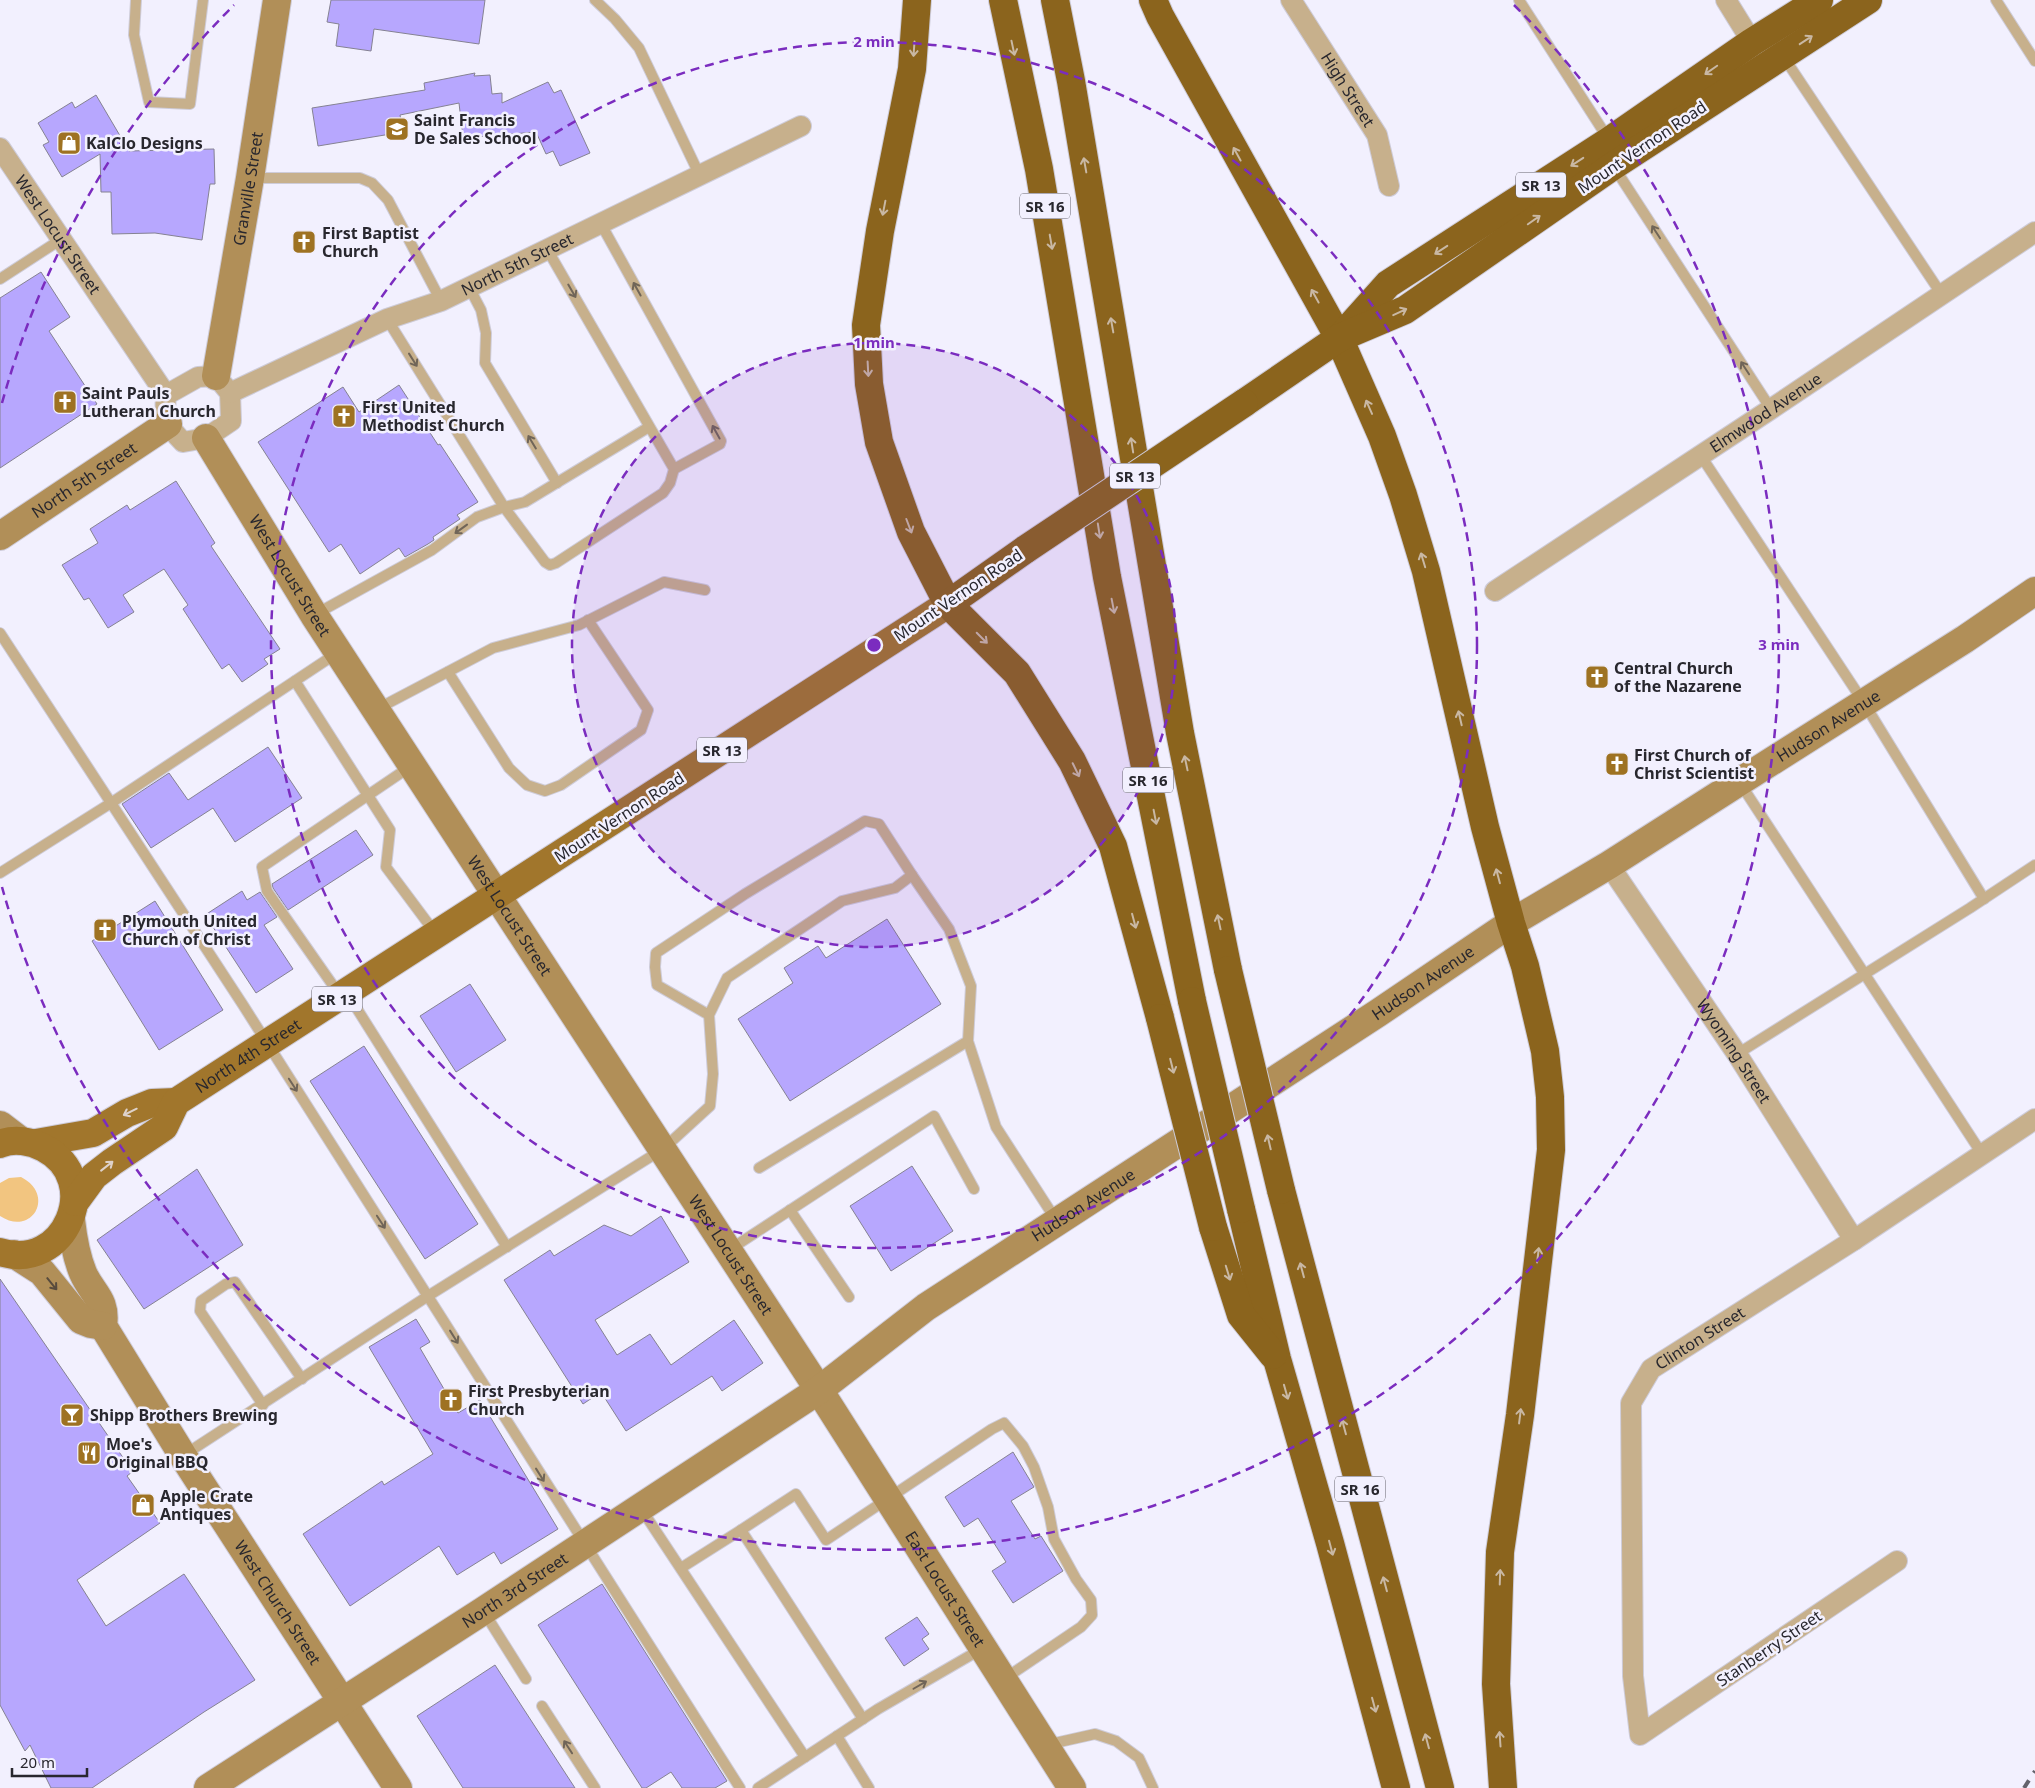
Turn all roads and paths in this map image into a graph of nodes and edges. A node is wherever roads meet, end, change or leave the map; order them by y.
1 (136, 0) edge
2 (203, 0) edge
3 (277, 0) edge
4 (596, 0) edge
5 (917, 0) edge
6 (1003, 0) edge
7 (1055, 0) edge
8 (1153, 0) edge
9 (1291, 0) edge
10 (1519, 0) edge
11 (1726, 0) edge
12 (1819, 0) edge
13 (1868, 0) edge
14 (1996, 0) edge
15 (1752, 42) junction
16 (1782, 55) junction
17 (2035, 61) edge
18 (801, 126) dead end
19 (0, 148) edge
20 (1611, 153) junction
21 (700, 176) junction
22 (250, 178) junction
23 (1389, 186) dead end
24 (601, 224) junction
25 (2035, 232) edge
26 (60, 240) junction
27 (548, 249) junction
28 (0, 279) edge
29 (469, 287) junction
30 (1942, 295) junction
31 (441, 301) junction
32 (388, 319) junction
33 (1339, 338) junction
34 (223, 385) junction
35 (166, 395) junction
36 (1771, 409) junction
37 (168, 424) junction
38 (650, 427) junction
39 (206, 438) junction
40 (1701, 456) junction
41 (674, 470) junction
42 (557, 483) junction
43 (504, 507) junction
44 (0, 536) edge
45 (705, 590) dead end
46 (1495, 590) dead end
47 (2035, 591) edge
48 (948, 604) junction
49 (314, 615) junction
50 (588, 620) junction
51 (0, 633) edge
52 (338, 653) junction
53 (448, 672) junction
54 (295, 681) junction
55 (1864, 703) junction
56 (376, 710) junction
57 (412, 765) junction
58 (1739, 782) junction
59 (368, 795) junction
60 (111, 803) junction
61 (1609, 865) junction
62 (2035, 865) edge
63 (0, 872) edge
64 (912, 875) junction
65 (497, 896) junction
66 (1984, 899) junction
67 (1511, 923) junction
68 (436, 935) junction
69 (1864, 974) junction
70 (343, 994) junction
71 (709, 1015) junction
72 (968, 1041) junction
73 (267, 1044) junction
74 (1737, 1054) junction
75 (176, 1102) junction
76 (2035, 1119) edge
77 (14, 1138) edge
78 (663, 1149) junction
79 (1982, 1154) junction
80 (760, 1168) dead end
81 (974, 1189) dead end
82 (790, 1210) junction
83 (73, 1211) junction
84 (1057, 1222) junction
85 (1854, 1240) junction
86 (507, 1247) junction
87 (728, 1250) junction
88 (7, 1253) edge
89 (428, 1296) junction
90 (849, 1296) dead end
91 (103, 1326) junction
92 (1277, 1359) junction
93 (302, 1379) junction
94 (819, 1390) junction
95 (263, 1405) junction
96 (183, 1456) junction
97 (888, 1498) junction
98 (640, 1507) junction
99 (740, 1530) junction
100 (584, 1544) junction
101 (1897, 1560) dead end
102 (681, 1568) junction
103 (483, 1611) junction
104 (984, 1648) junction
105 (526, 1679) dead end
106 (1004, 1679) junction
107 (342, 1702) junction
108 (542, 1706) dead end
109 (863, 1719) junction
110 (1640, 1735) joint
111 (837, 1736) junction
112 (1045, 1746) junction
113 (805, 1757) junction
114 (208, 1788) edge
115 (398, 1788) edge
116 (595, 1788) edge
117 (740, 1788) edge
118 (758, 1788) edge
119 (869, 1788) edge
120 (1072, 1788) edge
121 (1152, 1788) edge
122 (1396, 1788) edge
123 (1440, 1788) edge
124 (1503, 1788) edge

1 - 2 lane
3 - 22 street, Granville Street
4 - 21 lane
5 -> 48 highway
6 -> 92 highway, SR 16, bridge
123 -> 7 highway, SR 16, bridge
33 -> 8 highway
9 - 23 street, High Street
10 - 20 lane
11 - 15 street
12 - 15 highway, Mount Vernon Road / SR 13
16 -> 13 highway, Mount Vernon Road / SR 13
14 - 17 lane
15 -> 20 highway, Mount Vernon Road / SR 13
16 - 20 highway, Mount Vernon Road / SR 13
16 - 30 lane
18 - 21 street, North 5th Street
19 - 26 street, West Locust Street
20 - 33 highway, Mount Vernon Road / SR 13
36 -> 20 lane
21 - 24 street, North 5th Street
22 - 31 lane
22 - 34 street, Granville Street
24 - 27 street, North 5th Street
41 -> 24 lane
25 - 30 street, Elmwood Avenue
26 - 28 lane
26 - 35 street, West Locust Street
27 - 29 street, North 5th Street
27 -> 38 lane
29 - 31 street, North 5th Street
42 -> 29 lane
30 - 36 street, Elmwood Avenue
31 - 32 street, North 5th Street
32 - 34 street, North 5th Street
32 -> 43 lane
33 - 48 highway, Mount Vernon Road / SR 13, bridge
67 -> 33 highway
34 - 35 street
34 - 39 street
35 - 37 street
36 - 40 street, Elmwood Avenue
37 - 39 street
37 - 44 street, North 5th Street
38 - 41 lane
38 - 42 lane
39 - 49 street, West Locust Street
40 - 46 street, Elmwood Avenue
40 - 55 lane
41 - 43 lane
42 - 43 lane
43 -> 49 lane
45 - 50 lane
47 - 55 street, Hudson Avenue
48 - 65 main road, Mount Vernon Road / SR 13
48 -> 92 highway, bridge
49 - 52 street, West Locust Street
50 - 53 lane
50 - 53 lane
51 - 60 lane
52 - 54 lane
52 - 56 street, West Locust Street
53 - 56 lane
54 - 59 lane
54 - 60 lane
55 - 58 street, Hudson Avenue
55 - 66 lane
56 - 57 street, West Locust Street
57 - 59 lane
57 - 65 street, West Locust Street
58 - 61 street, Hudson Avenue
58 - 69 lane
59 - 68 lane
59 - 70 lane
60 - 63 lane
60 - 73 lane
61 - 67 street, Hudson Avenue
61 - 74 street, Wyoming Street
62 - 66 lane
64 - 71 lane
64 - 71 lane
64 - 72 lane
65 - 68 main road, North 4th Street / SR 13
65 - 78 street, West Locust Street
66 - 69 lane
67 - 84 street, Hudson Avenue
124 -> 67 highway
68 - 70 main road, North 4th Street / SR 13
69 - 74 lane
69 - 79 lane
70 - 73 main road, North 4th Street / SR 13
70 - 86 lane
71 - 78 lane
72 - 80 lane
72 - 84 lane
73 - 75 main road, North 4th Street / SR 13
73 -> 89 lane
74 - 85 street, Wyoming Street
75 -> 77 main road, North 4th Street / SR 13
83 -> 75 main road, North 4th Street
76 - 79 street, Clinton Street
77 - 83 main road
78 - 86 lane
78 - 87 street, West Locust Street
79 - 85 street, Clinton Street
81 - 82 lane
82 - 87 lane
82 - 90 lane
83 - 88 main road, North 4th Street
83 - 91 street, West Church Street
84 - 94 street, Hudson Avenue
85 - 110 street, Clinton Street
86 - 89 lane
87 - 94 street, West Locust Street
88 -> 91 street
89 - 93 lane
89 -> 100 lane
91 - 96 street, West Church Street
92 -> 122 highway, SR 16
93 - 95 lane
93 - 95 lane
94 - 97 street, East Locust Street
94 - 98 street, North 3rd Street
95 - 96 lane
96 - 107 street, West Church Street
97 - 99 lane
97 - 104 street, East Locust Street
97 - 106 lane
98 - 100 street, North 3rd Street
98 - 102 lane
99 - 102 lane
99 - 109 lane
100 - 103 street, North 3rd Street
100 - 117 lane
101 - 110 street, Stanberry Street
102 - 113 lane
103 - 105 lane
103 - 107 street, North 3rd Street
104 - 106 street, East Locust Street
109 -> 104 lane
106 - 112 street, East Locust Street
107 - 114 street, North 3rd Street
107 - 115 street, West Church Street
116 -> 108 lane
109 - 111 lane
111 - 113 lane
111 - 119 lane
112 - 120 street, East Locust Street
112 - 121 lane
113 - 118 lane

